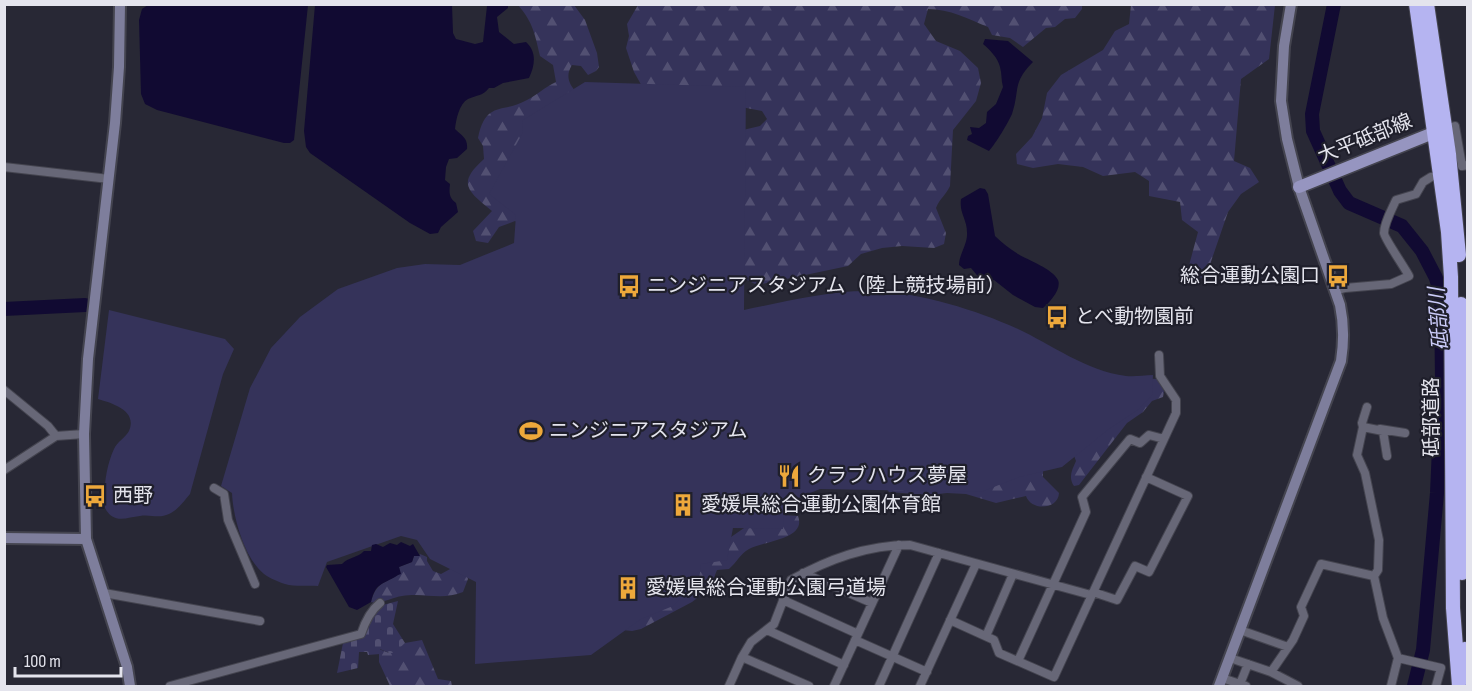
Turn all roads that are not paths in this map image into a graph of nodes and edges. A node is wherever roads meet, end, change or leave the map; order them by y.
1 (120, 4) edge
2 (1291, 4) edge
3 (1416, 4) edge
4 (1427, 4) edge
5 (1439, 131) junction
6 (4, 166) edge
7 (1462, 166) edge
8 (1431, 177) dead end
9 (109, 179) junction
10 (1299, 187) junction
11 (1335, 291) junction
12 (1159, 356) dead end
13 (4, 390) edge
14 (1367, 407) dead end
15 (1363, 427) junction
16 (1380, 429) junction
17 (1405, 433) dead end
18 (84, 434) junction
19 (56, 436) junction
20 (1164, 439) junction
21 (1387, 456) dead end
22 (4, 470) edge
23 (1146, 477) junction
24 (214, 488) dead end
25 (86, 536) junction
26 (4, 538) edge
27 (899, 545) junction
28 (939, 553) junction
29 (976, 564) junction
30 (803, 573) junction
31 (1013, 574) junction
32 (1374, 576) junction
33 (255, 584) dead end
34 (1053, 585) junction
35 (104, 593) junction
36 (1092, 593) junction
37 (783, 600) junction
38 (380, 603) dead end
39 (872, 603) junction
40 (950, 620) junction
41 (260, 621) dead end
42 (766, 630) junction
43 (1240, 630) junction
44 (986, 636) junction
45 (857, 637) junction
46 (1287, 647) junction
47 (742, 657) junction
48 (892, 657) junction
49 (1230, 658) junction
50 (1399, 658) junction
51 (1018, 661) junction
52 (1248, 664) junction
53 (844, 665) junction
54 (927, 672) junction
55 (1271, 672) junction
56 (1467, 677) edge
57 (1221, 682) edge
58 (1243, 685) edge
59 (130, 687) edge
60 (170, 687) edge
61 (729, 687) edge
62 (809, 687) edge
63 (834, 687) edge
64 (879, 687) edge
65 (920, 687) edge
66 (1298, 687) edge
67 (1391, 687) edge
68 (1436, 687) edge
69 (1459, 687) edge

1 - 9 street
2 - 10 street
3 - 5 highway, 砥部道路
4 - 5 highway, 砥部道路
5 - 7 street
5 - 10 main road, 大平砥部線
5 - 56 highway, 砥部道路
5 - 69 highway, 砥部道路
6 - 9 street
8 - 11 street
9 - 18 street
10 - 11 street
11 - 43 street
12 - 20 street
13 - 19 street
14 - 15 street
15 - 16 street
15 - 32 street
16 - 17 street
16 - 21 street
18 - 19 street
18 - 25 street
19 - 22 street
20 - 23 street
20 - 34 street
23 - 36 street
23 - 36 street
24 - 33 street
25 - 26 street
25 - 35 street
27 - 28 street
27 - 30 street
27 - 39 street
28 - 29 street
28 - 48 street
29 - 31 street
29 - 40 street
30 - 37 street
30 - 39 street
31 - 34 street
31 - 44 street
32 - 46 street
32 - 50 street
34 - 36 street
34 - 51 street
35 - 41 street
35 - 59 street
36 - 51 street
37 - 42 street
37 - 45 street
38 - 60 street
39 - 45 street
40 - 44 street
40 - 54 street
42 - 47 street
42 - 53 street
43 - 46 street
43 - 49 street
44 - 51 street
45 - 48 street
45 - 53 street
46 - 55 street
47 - 61 street
47 - 62 street
48 - 54 street
48 - 64 street
49 - 52 street
49 - 57 street
50 - 67 street
50 - 68 street
52 - 55 street
52 - 58 street
53 - 63 street
54 - 65 street
55 - 66 street
57 - 58 street

